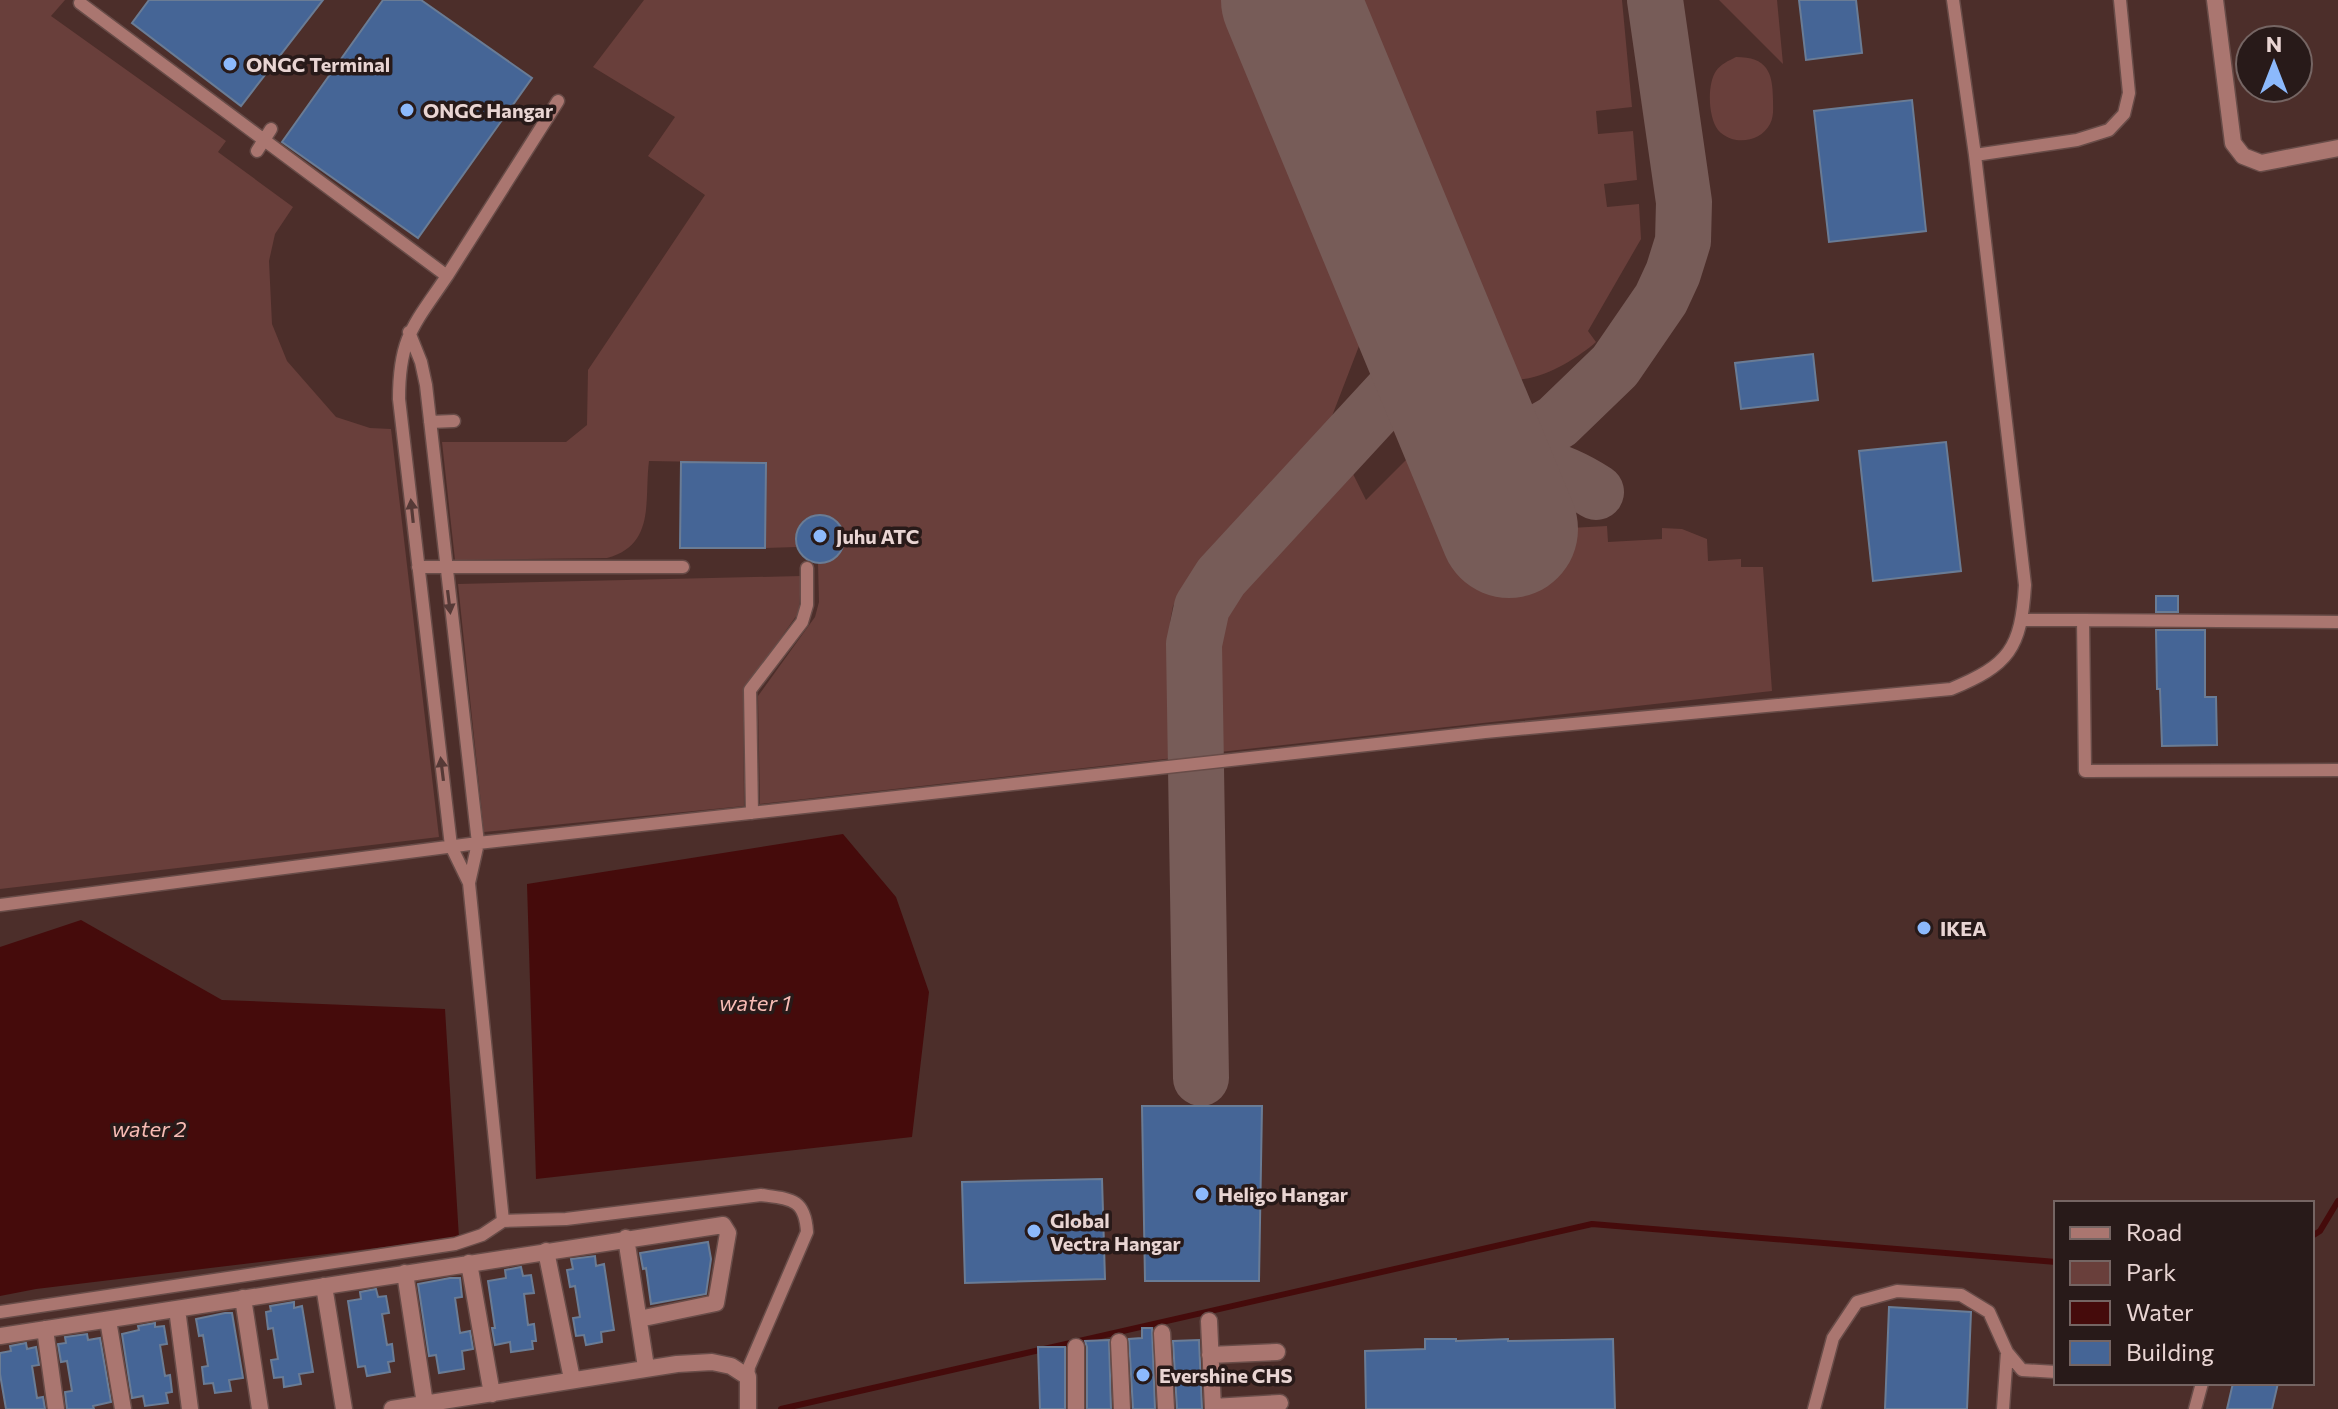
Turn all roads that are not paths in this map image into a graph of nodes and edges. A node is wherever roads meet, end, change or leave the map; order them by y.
1 (1953, 0) edge
2 (2120, 0) edge
3 (2215, 0) edge
4 (80, 3) dead end
5 (558, 101) dead end
6 (271, 129) dead end
7 (260, 146) junction
8 (2338, 148) edge
9 (1975, 155) junction
10 (447, 276) junction
11 (409, 332) junction
12 (454, 421) dead end
13 (430, 422) junction
14 (418, 567) junction
15 (445, 567) junction
16 (683, 567) dead end
17 (807, 568) dead end
18 (2023, 620) junction
19 (2083, 620) junction
20 (2338, 622) edge
21 (2338, 770) edge
22 (752, 813) junction
23 (478, 843) junction
24 (451, 846) junction
25 (469, 883) junction
26 (0, 905) edge
27 (503, 1221) junction
28 (626, 1238) junction
29 (546, 1251) junction
30 (469, 1263) junction
31 (405, 1273) junction
32 (324, 1286) junction
33 (243, 1298) junction
34 (177, 1309) junction
35 (0, 1312) edge
36 (639, 1319) junction
37 (108, 1320) junction
38 (1209, 1321) dead end
39 (45, 1329) junction
40 (1162, 1333) dead end
41 (0, 1336) edge
42 (1119, 1342) dead end
43 (1076, 1347) dead end
44 (1277, 1352) dead end
45 (2007, 1352) junction
46 (1210, 1355) junction
47 (646, 1367) junction
48 (2054, 1372) edge
49 (572, 1379) junction
50 (748, 1382) junction
51 (2201, 1385) edge
52 (492, 1394) junction
53 (1280, 1403) dead end
54 (425, 1404) junction
55 (1213, 1408) edge
56 (56, 1409) edge
57 (123, 1409) edge
58 (190, 1409) edge
59 (260, 1409) edge
60 (344, 1409) edge
61 (392, 1409) edge
62 (748, 1409) edge
63 (1076, 1409) edge
64 (1122, 1409) edge
65 (1166, 1409) edge
66 (1814, 1409) edge
67 (2003, 1409) edge
68 (2195, 1409) edge

1 - 9 lane
2 - 9 lane
3 - 8 street
4 - 7 lane
5 - 10 lane
6 - 7 lane
7 - 10 lane
9 - 18 lane
10 - 11 lane
11 - 13 lane
14 -> 11 lane
12 - 13 lane
13 - 15 lane
14 - 15 lane
24 -> 14 lane
15 - 16 lane
15 -> 23 lane
17 - 22 lane
18 - 19 lane
18 - 22 lane
19 - 20 lane
19 - 21 lane
22 - 23 lane
23 - 24 lane
23 - 25 lane
24 - 25 lane
24 - 26 lane
25 - 27 lane
27 - 35 lane
27 - 50 lane
28 - 29 street
28 - 36 street
28 - 36 street
29 - 30 street
29 - 49 street
30 - 31 street
30 - 52 street
31 - 32 street
31 - 54 street
32 - 33 street
32 - 60 street
33 - 34 street
33 - 59 street
34 - 37 street
34 - 58 street
36 - 47 street
37 - 39 street
37 - 57 street
38 - 46 street
39 - 41 street
39 - 56 street
40 - 65 street
42 - 64 street
43 - 63 street
44 - 46 street
45 - 48 lane
45 - 66 lane
45 - 67 lane
46 - 55 street
47 - 49 street
47 - 50 street
49 - 52 street
50 - 62 street
51 - 68 lane
52 - 54 street
53 - 55 street
54 - 61 street

